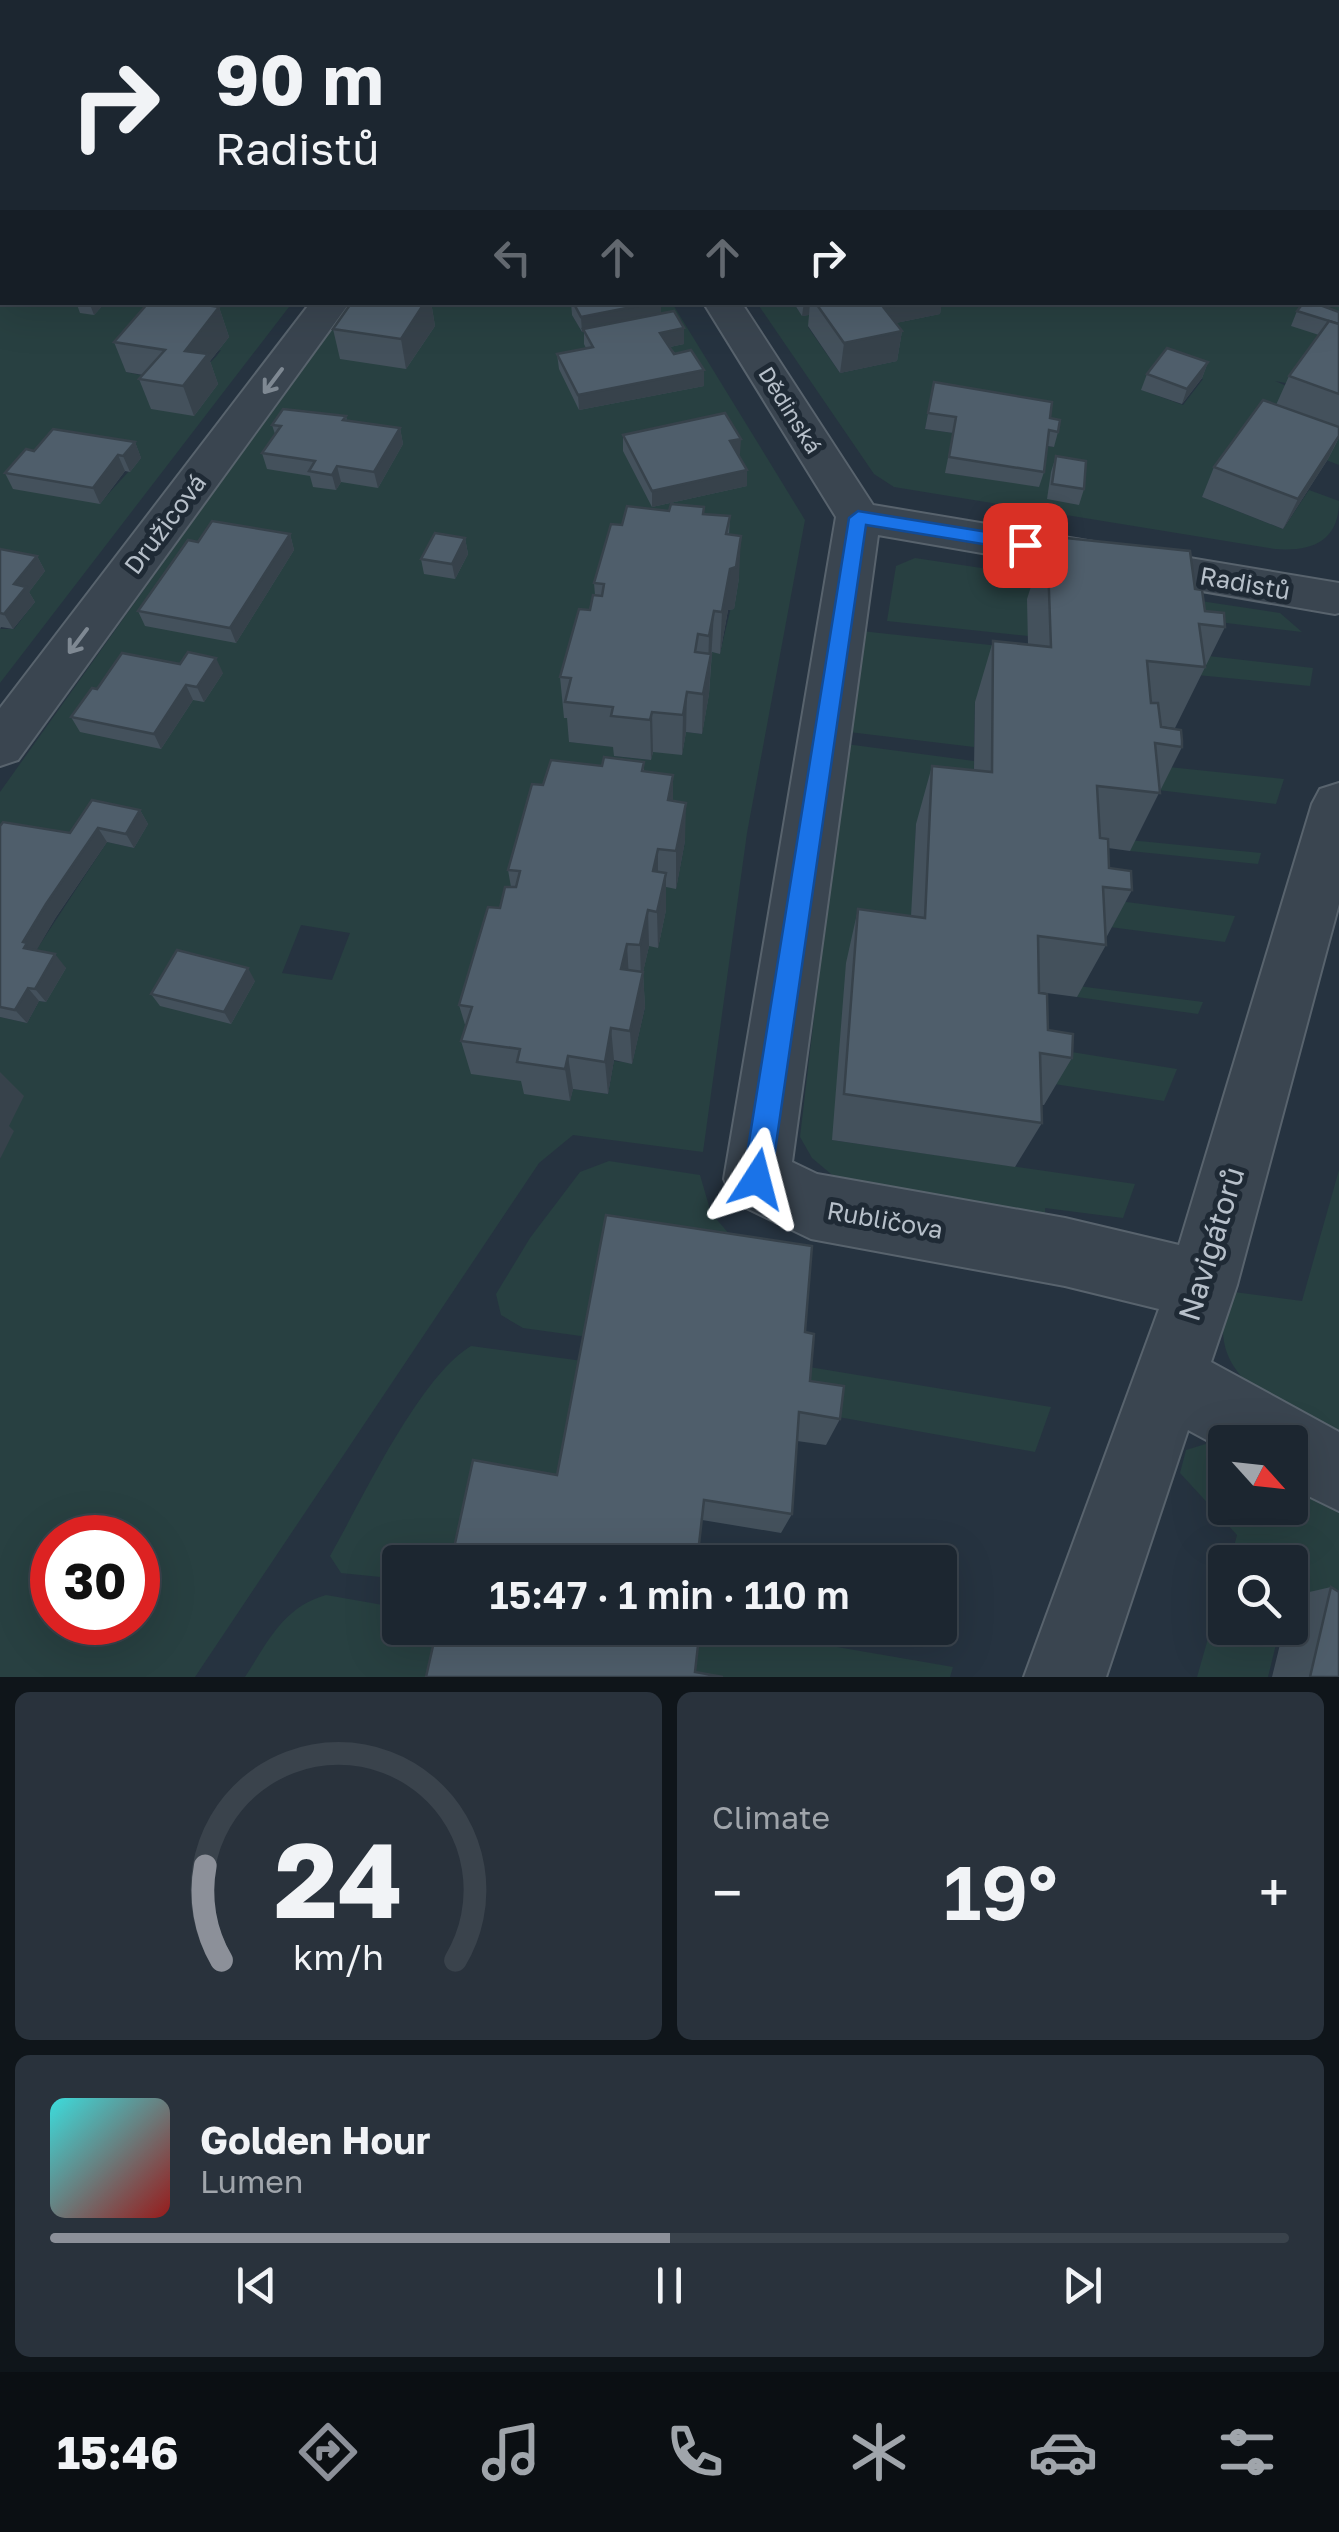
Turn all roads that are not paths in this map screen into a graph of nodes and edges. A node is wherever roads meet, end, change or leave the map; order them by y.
1 (329, 305) edge
2 (724, 305) edge
3 (858, 518) junction
4 (1338, 599) edge
5 (0, 746) edge
6 (1339, 804) edge
7 (1202, 1286) junction
8 (1170, 1379) junction
9 (1253, 1425) edge
10 (1308, 1456) edge
11 (1339, 1473) edge
12 (1065, 1677) edge

1 -> 5 street, Družicová
2 - 3 street, Dědinská
3 - 4 street, Radistů
3 - 7 street, Rubličova
6 - 7 street, Navigátorů
7 - 8 street, Navigátorů
8 - 9 street
8 - 12 street, Navigátorů
10 - 11 street

